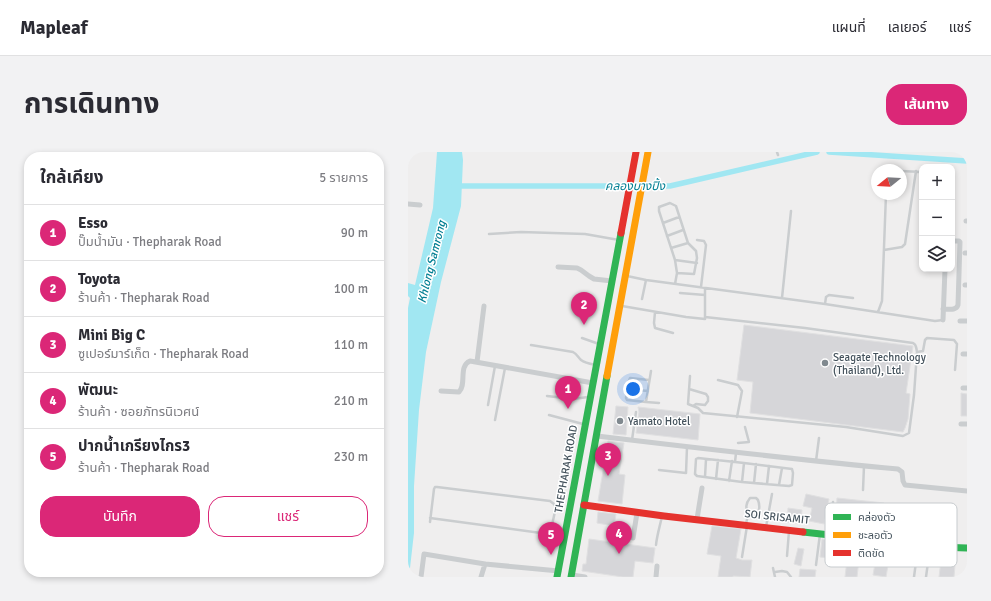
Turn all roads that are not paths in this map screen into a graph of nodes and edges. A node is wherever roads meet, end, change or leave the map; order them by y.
1 (636, 152) edge
2 (648, 152) edge
3 (907, 171) edge
4 (916, 172) joint
5 (886, 200) edge
6 (408, 204) edge
7 (420, 205) dead end
8 (791, 211) dead end
9 (679, 218) junction
10 (663, 223) junction
11 (683, 230) junction
12 (489, 234) dead end
13 (667, 236) junction
14 (619, 240) junction
15 (697, 240) dead end
16 (955, 241) edge
17 (688, 243) junction
18 (671, 248) junction
19 (884, 250) junction
20 (675, 260) junction
21 (697, 263) junction
22 (558, 267) dead end
23 (945, 272) edge
24 (678, 273) junction
25 (626, 276) junction
26 (646, 280) junction
27 (612, 281) junction
28 (675, 284) junction
29 (701, 287) junction
30 (705, 288) junction
31 (680, 292) dead end
32 (705, 295) junction
33 (782, 298) junction
34 (853, 298) dead end
35 (642, 299) dead end
36 (825, 304) junction
37 (484, 306) dead end
38 (620, 306) junction
39 (943, 309) junction
40 (655, 312) junction
41 (878, 312) junction
42 (705, 316) junction
43 (943, 320) joint
44 (960, 320) dead end
45 (967, 321) edge
46 (673, 333) dead end
47 (582, 338) dead end
48 (600, 344) junction
49 (531, 345) dead end
50 (917, 352) junction
51 (477, 362) junction
52 (597, 365) junction
53 (495, 366) junction
54 (609, 366) junction
55 (505, 367) junction
56 (955, 370) dead end
57 (651, 371) dead end
58 (690, 376) dead end
59 (649, 380) junction
60 (718, 380) dead end
61 (593, 383) junction
62 (628, 389) junction
63 (689, 390) junction
64 (441, 391) dead end
65 (648, 391) junction
66 (547, 396) dead end
67 (590, 397) junction
68 (646, 402) junction
69 (659, 404) dead end
70 (488, 405) dead end
71 (693, 406) junction
72 (636, 412) dead end
73 (549, 415) dead end
74 (737, 417) junction
75 (495, 420) dead end
76 (961, 424) dead end
77 (967, 424) edge
78 (585, 425) junction
79 (745, 427) dead end
80 (596, 436) junction
81 (819, 438) dead end
82 (632, 440) junction
83 (738, 443) dead end
84 (687, 447) junction
85 (736, 453) junction
86 (706, 459) junction
87 (718, 460) junction
88 (816, 461) junction
89 (733, 462) junction
90 (744, 463) junction
91 (756, 464) junction
92 (769, 466) junction
93 (864, 466) junction
94 (782, 468) junction
95 (659, 470) dead end
96 (705, 477) junction
97 (716, 479) junction
98 (728, 481) junction
99 (742, 482) junction
100 (754, 483) junction
101 (767, 484) junction
102 (779, 485) junction
103 (702, 488) dead end
104 (863, 490) dead end
105 (967, 491) edge
106 (772, 494) dead end
107 (584, 505) junction
108 (638, 513) junction
109 (748, 515) junction
110 (662, 516) junction
111 (430, 518) junction
112 (697, 519) junction
113 (430, 522) dead end
114 (747, 525) junction
115 (766, 528) junction
116 (789, 530) junction
117 (550, 534) junction
118 (821, 534) junction
119 (825, 534) edge
120 (565, 536) junction
121 (633, 538) dead end
122 (656, 545) dead end
123 (957, 547) edge
124 (967, 548) edge
125 (787, 556) dead end
126 (742, 557) dead end
127 (485, 564) junction
128 (816, 565) dead end
129 (658, 566) dead end
130 (916, 567) edge
131 (927, 567) edge
132 (773, 568) dead end
133 (774, 572) junction
134 (558, 574) edge
135 (571, 576) edge
136 (421, 577) edge
137 (481, 577) edge
138 (584, 577) edge
139 (656, 577) edge
140 (775, 577) edge
141 (791, 577) edge
142 (914, 577) edge
143 (926, 577) edge

1 - 14 main road, THEPHARAK ROAD
2 - 25 main road
3 - 4 lane
4 - 19 lane
5 - 19 lane
6 - 7 street
8 - 33 lane
9 - 10 lane
9 - 10 lane
9 - 11 lane
10 - 13 lane
11 - 13 lane
11 - 17 lane
12 - 14 lane
13 - 18 lane
14 - 27 main road, THEPHARAK ROAD
15 - 29 lane
16 - 39 street
17 - 18 lane
17 - 21 lane
18 - 20 lane
19 - 41 lane
20 - 21 lane
20 - 24 lane
21 - 24 lane
22 - 27 street
23 - 39 street
24 - 28 lane
25 - 26 lane
25 - 38 main road
26 - 28 lane
26 - 35 lane
27 - 48 main road, THEPHARAK ROAD
28 - 29 lane
29 - 30 lane
30 - 32 lane
30 - 33 lane
31 - 32 lane
32 - 42 lane
33 - 36 lane
34 - 36 lane
36 - 41 lane
37 - 51 street
38 - 40 lane
38 - 54 main road
39 - 43 street
40 - 42 lane
40 - 46 lane
41 - 43 lane
42 - 50 lane
44 - 45 street
47 - 48 lane
48 - 52 main road, THEPHARAK ROAD
49 - 52 lane
50 - 56 lane
50 - 74 lane
51 - 53 street
51 - 64 street
52 - 54 main road
52 - 61 main road, THEPHARAK ROAD
53 - 55 street
53 - 70 lane
54 - 80 main road
55 - 61 street
55 - 75 lane
57 - 59 lane
58 - 63 lane
59 - 62 lane
59 - 65 lane
60 - 74 lane
61 - 67 main road, THEPHARAK ROAD
62 - 65 lane
62 - 68 lane
63 - 71 lane
63 - 71 lane
65 - 68 lane
66 - 67 lane
67 - 78 main road, THEPHARAK ROAD
68 - 69 lane
71 - 74 lane
72 - 82 lane
73 - 78 lane
76 - 77 street
78 - 120 main road, THEPHARAK ROAD
79 - 83 lane
80 - 82 street
80 - 107 main road
81 - 88 lane
82 - 84 street
84 - 85 street
84 - 95 lane
85 - 88 street
85 - 89 lane
86 - 87 lane
86 - 96 lane
86 - 96 lane
87 - 89 lane
87 - 97 lane
88 - 93 street
89 - 90 lane
89 - 98 lane
90 - 91 lane
90 - 99 lane
91 - 92 lane
91 - 100 lane
92 - 94 lane
92 - 101 lane
93 - 104 lane
93 - 105 street
94 - 102 lane
94 - 102 lane
96 - 97 lane
97 - 98 lane
98 - 99 lane
99 - 100 lane
100 - 101 lane
101 - 102 lane
103 - 112 street
106 - 115 lane
107 - 108 main road, SOI SRISAMIT
107 - 135 main road
108 - 110 main road, SOI SRISAMIT
108 - 121 street
109 - 109 lane
109 - 114 lane
110 - 112 main road, SOI SRISAMIT
110 - 122 lane
111 - 113 lane
111 - 117 lane
111 - 117 lane
112 - 114 main road, SOI SRISAMIT
114 - 115 main road, SOI SRISAMIT
114 - 126 lane
115 - 116 main road, SOI SRISAMIT
116 - 118 main road, SOI SRISAMIT
116 - 125 lane
117 - 120 lane
118 - 119 main road, SOI SRISAMIT
118 - 128 lane
120 - 134 main road, THEPHARAK ROAD
123 - 124 main road, SOI SRISAMIT
127 - 134 street
127 - 136 street
127 - 137 street
129 - 139 street
130 - 142 lane
131 - 143 lane
132 - 133 lane
133 - 140 lane
133 - 141 lane
135 - 138 street

